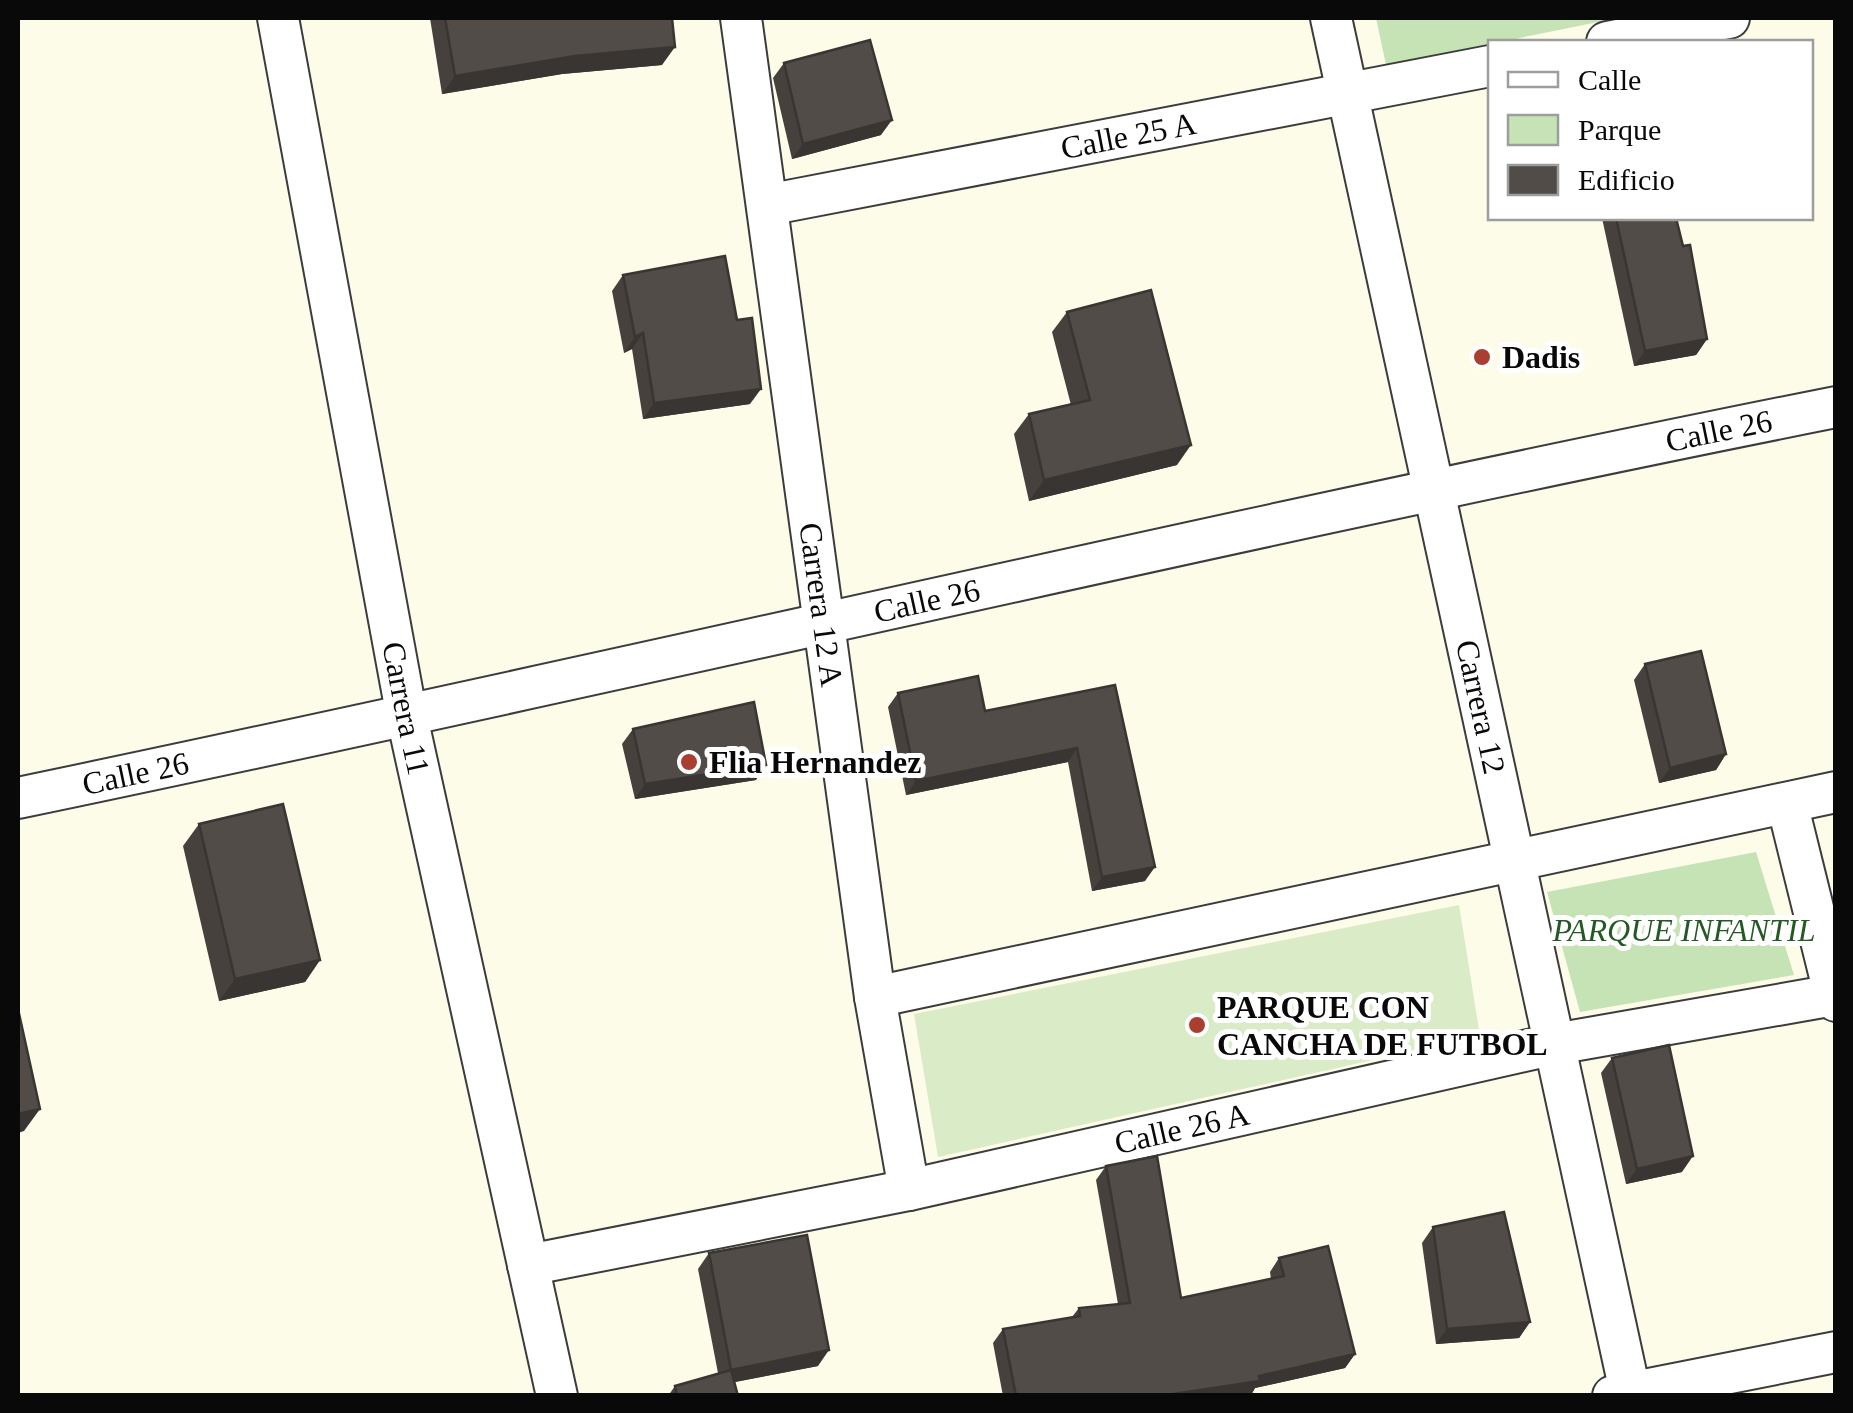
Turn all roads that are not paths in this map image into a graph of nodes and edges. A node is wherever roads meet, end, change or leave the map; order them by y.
1 (278, 18) edge
2 (742, 18) edge
3 (1331, 18) edge
4 (1729, 18) edge
5 (1617, 40) edge
6 (1488, 66) edge
7 (1348, 96) junction
8 (767, 205) junction
9 (1836, 407) edge
10 (1434, 487) junction
11 (826, 626) junction
12 (407, 717) junction
13 (1836, 792) edge
14 (18, 798) edge
15 (1787, 803) junction
16 (1514, 861) junction
17 (875, 997) junction
18 (1835, 998) edge
19 (1554, 1044) junction
20 (909, 1190) junction
21 (528, 1265) junction
22 (1836, 1352) edge
23 (1625, 1394) edge
24 (557, 1396) edge

1 - 12 street, Carrera 11
2 - 8 street, Carrera 12 A
3 - 7 street, Carrera 12
4 - 5 street
6 - 7 street, Calle 25 A
7 - 8 street, Calle 25 A
7 - 10 street, Carrera 12
8 - 11 street, Carrera 12 A
9 - 10 street, Calle 26
10 - 11 street, Calle 26
10 - 16 street, Carrera 12
11 - 12 street, Calle 26
11 - 17 street, Carrera 12 A
12 - 14 street, Calle 26
12 - 21 street, Carrera 11
13 - 15 street
15 - 16 street
15 - 18 street
16 - 17 street
16 - 19 street, Carrera 12
17 - 20 street, Carrera 12 A
18 - 19 street, Calle 26 A
19 - 20 street, Calle 26 A
19 - 23 street, Carrera 12
20 - 21 street, Calle 26 A
21 - 24 street, Carrera 11
22 - 23 street

